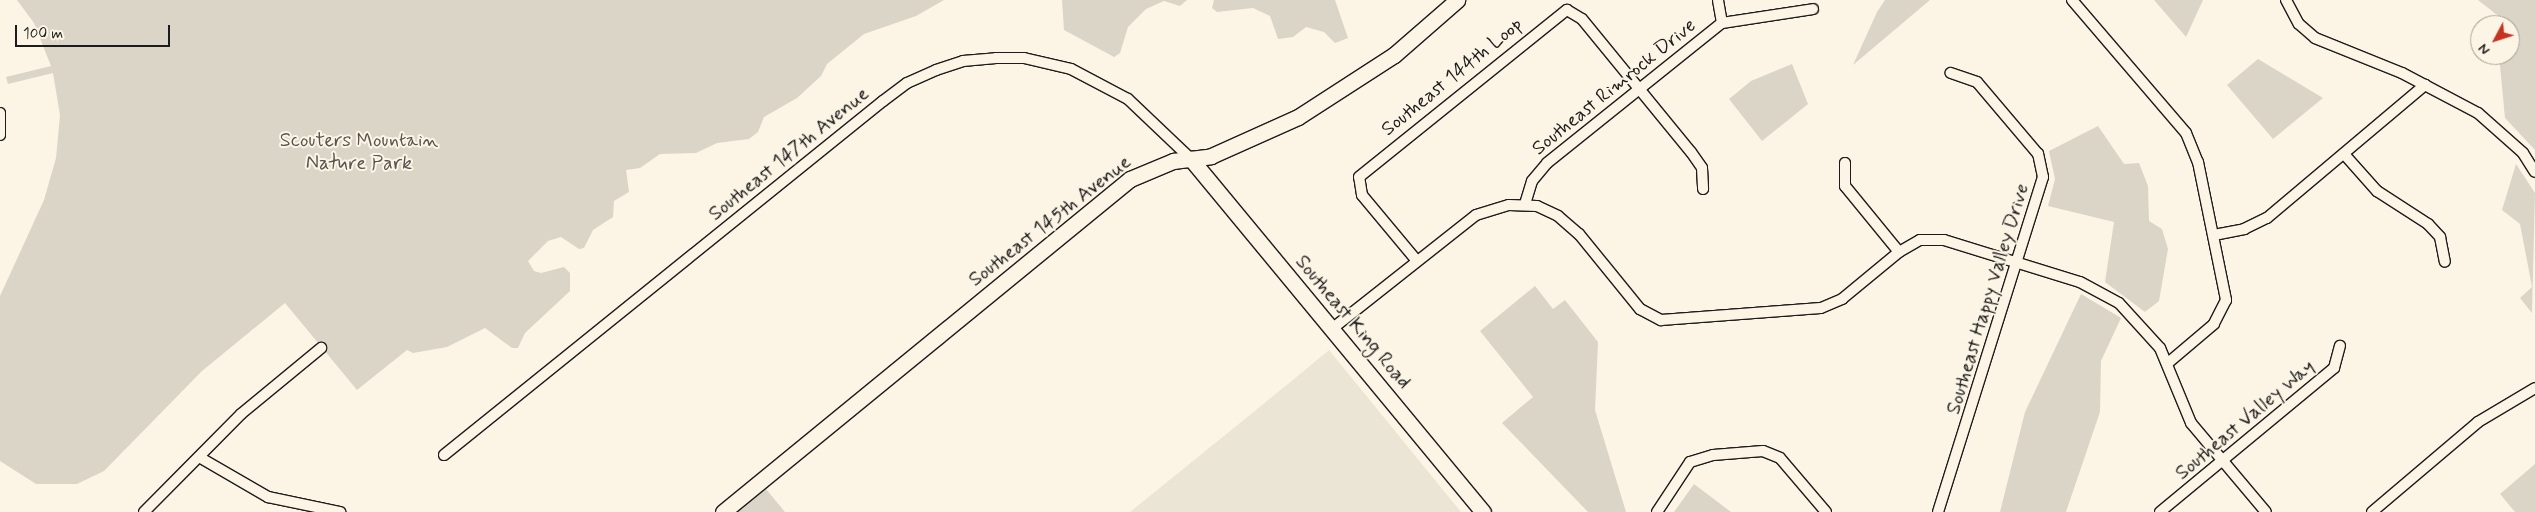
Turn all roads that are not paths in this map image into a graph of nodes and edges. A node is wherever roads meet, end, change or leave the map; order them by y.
1 (1456, 0) edge
2 (1718, 0) edge
3 (2072, 0) edge
4 (2286, 0) edge
5 (1813, 9) dead end
6 (1722, 23) junction
7 (1951, 73) dead end
8 (2425, 85) junction
9 (1640, 88) junction
10 (0, 113) edge
11 (0, 135) edge
12 (2344, 154) junction
13 (1191, 159) junction
14 (1844, 163) dead end
15 (2535, 172) edge
16 (1703, 189) dead end
17 (1525, 204) junction
18 (2214, 235) junction
19 (1899, 252) junction
20 (1417, 261) junction
21 (2018, 262) junction
22 (2445, 262) dead end
23 (1333, 328) junction
24 (2340, 346) dead end
25 (320, 348) dead end
26 (2168, 363) junction
27 (2535, 388) edge
28 (444, 455) dead end
29 (200, 457) junction
30 (2224, 462) junction
31 (144, 512) edge
32 (340, 512) edge
33 (723, 512) edge
34 (1483, 512) edge
35 (1657, 512) edge
36 (1826, 512) edge
37 (1938, 512) edge
38 (2160, 512) edge
39 (2266, 512) edge
40 (2372, 512) edge

1 - 13 main road, Southeast 145th Avenue
2 - 6 street, Southeast Rimrock Drive
3 - 18 street
4 - 8 street
5 - 6 street
6 - 9 street, Southeast Rimrock Drive
7 - 21 street, Southeast Happy Valley Drive
8 - 12 street
8 - 15 street
9 - 16 street
9 - 17 street, Southeast Rimrock Drive
9 - 20 street, Southeast 144th Loop
10 - 11 street
12 - 18 street
12 - 22 street
13 - 23 main road, Southeast King Road
13 - 28 street, Southeast 147th Avenue
13 - 33 main road, Southeast 145th Avenue
14 - 19 street
17 - 19 street
17 - 20 street
18 - 26 street
19 - 21 street
20 - 23 street
21 - 26 street
21 - 37 street, Southeast Happy Valley Drive
23 - 34 main road, Southeast King Road
24 - 30 street, Southeast Valley Way
25 - 29 street
26 - 30 street
27 - 40 street
29 - 31 street
29 - 32 street
30 - 38 street, Southeast Valley Way
30 - 39 street
35 - 36 street

